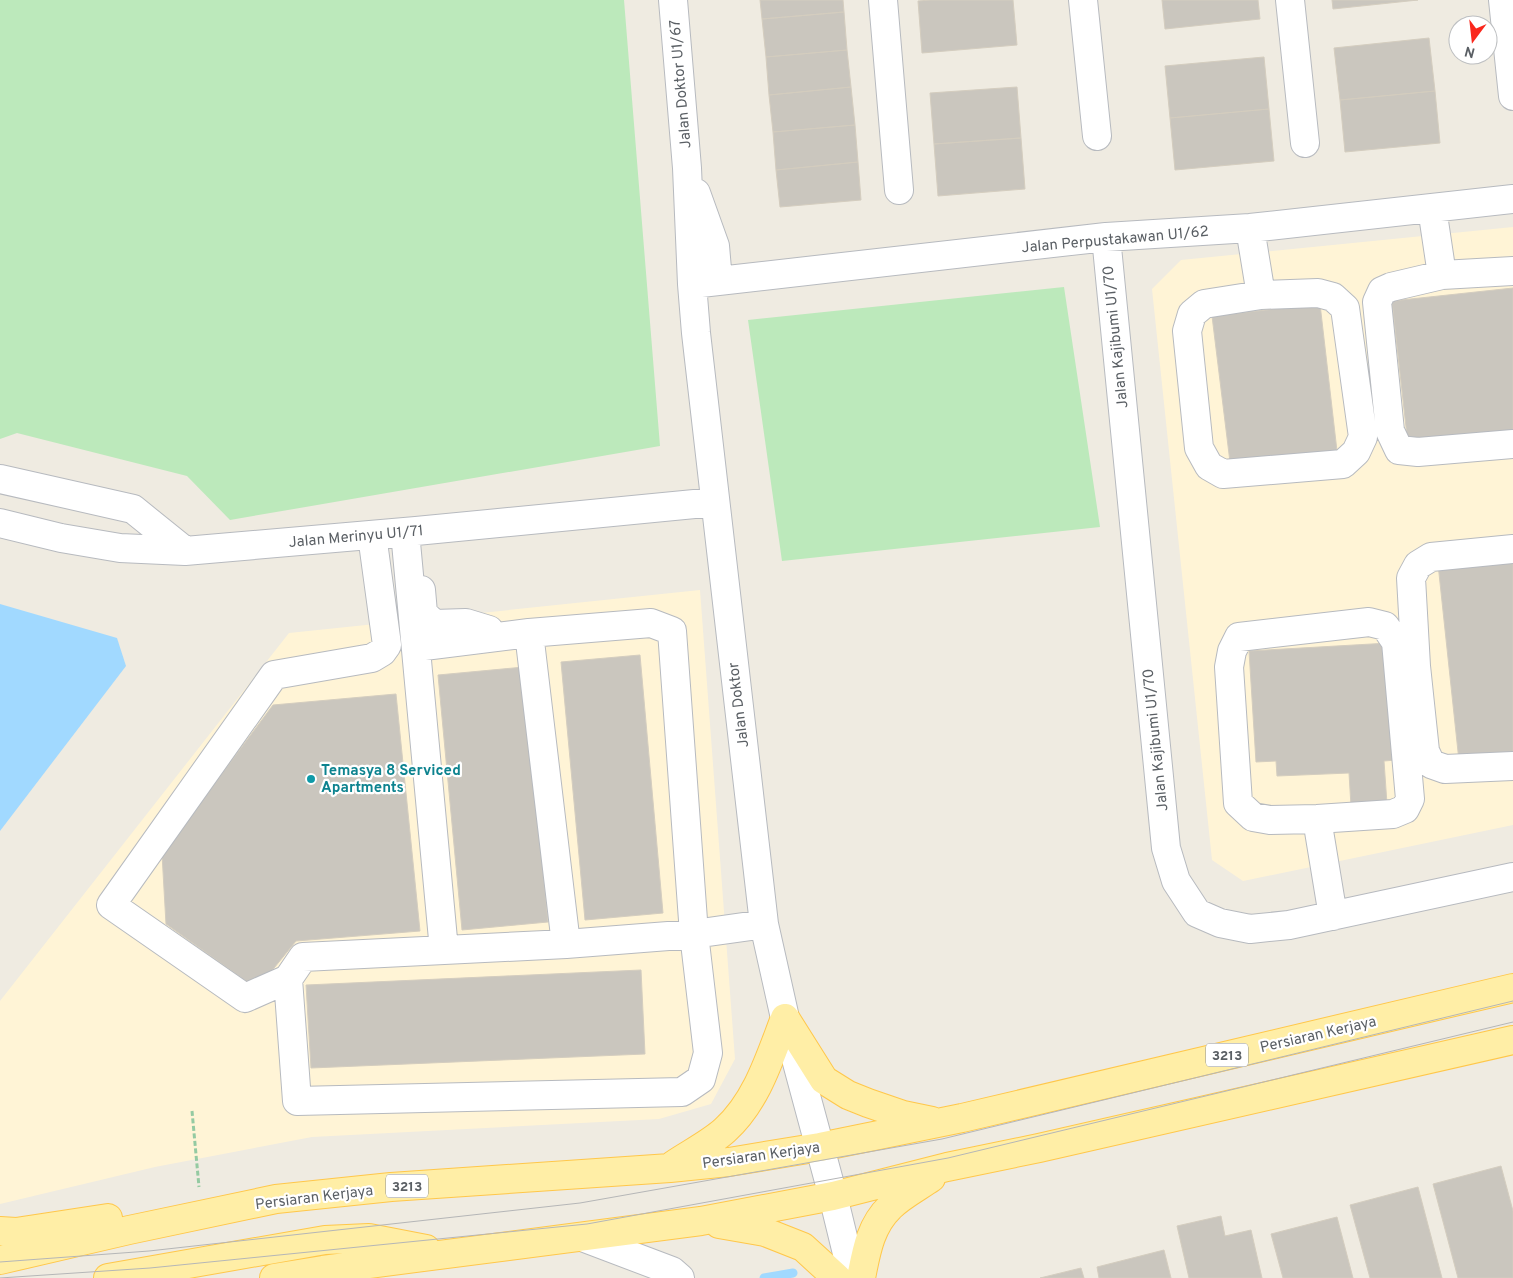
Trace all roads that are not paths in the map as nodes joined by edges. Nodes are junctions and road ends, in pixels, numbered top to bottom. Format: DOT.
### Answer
graph roads {
  1 [pos="673,0"];
  2 [pos="883,0"];
  3 [pos="1083,0"];
  4 [pos="1290,0"];
  5 [pos="1503,0"];
  6 [pos="1513,96"];
  7 [pos="1097,136"];
  8 [pos="1305,143"];
  9 [pos="899,190"];
  10 [pos="1513,199"];
  11 [pos="1432,208"];
  12 [pos="1250,228"];
  13 [pos="1106,237"];
  14 [pos="1513,270"];
  15 [pos="1442,276"];
  16 [pos="705,282"];
  17 [pos="1261,295"];
  18 [pos="1513,444"];
  19 [pos="0,480"];
  20 [pos="715,502"];
  21 [pos="0,522"];
  22 [pos="411,532"];
  23 [pos="372,535"];
  24 [pos="1513,549"];
  25 [pos="185,551"];
  26 [pos="518,634"];
  27 [pos="416,647"];
  28 [pos="1513,766"];
  29 [pos="1318,819"];
  30 [pos="1513,877"];
  31 [pos="1333,916"];
  32 [pos="765,931"];
  33 [pos="694,934"];
  34 [pos="566,944"];
  35 [pos="444,950"];
  36 [pos="288,979"];
  37 [pos="1513,988"];
  38 [pos="700,990"];
  39 [pos="785,1018"];
  40 [pos="1513,1040"];
  41 [pos="940,1123"];
  42 [pos="820,1147"];
  43 [pos="947,1167"];
  44 [pos="670,1168"];
  45 [pos="834,1196"];
  46 [pos="276,1199"];
  47 [pos="701,1221"];
  48 [pos="0,1231"];
  49 [pos="582,1237"];
  50 [pos="450,1254"];
  51 [pos="0,1260"];
  52 [pos="108,1278"];
  53 [pos="274,1278"];
  54 [pos="680,1278"];
  55 [pos="837,1278"];
  56 [pos="853,1278"];
  57 [pos="861,1278"];
  1 -- 16 [label="street, Jalan Doktor U1/67"];
  2 -- 9 [label="street"];
  3 -- 7 [label="street"];
  4 -- 8 [label="street"];
  5 -- 6 [label="street"];
  10 -- 11 [label="street, Jalan Perpustakawan U1/62"];
  11 -- 12 [label="street, Jalan Perpustakawan U1/62"];
  11 -- 15 [label="street"];
  12 -- 13 [label="street, Jalan Perpustakawan U1/62"];
  12 -- 17 [label="street"];
  13 -- 16 [label="street, Jalan Perpustakawan U1/62"];
  13 -- 31 [label="street, Jalan Kajibumi U1/70"];
  14 -- 15 [label="street"];
  15 -- 18 [label="street"];
  16 -- 20 [label="street, Jalan Doktor"];
  17 -- 17 [label="street"];
  19 -- 25 [label="street"];
  20 -- 22 [label="street, Jalan Merinyu U1/71"];
  20 -- 32 [label="street, Jalan Doktor"];
  21 -- 25 [label="street, Jalan Merinyu U1/71"];
  22 -- 23 [label="street, Jalan Merinyu U1/71"];
  22 -- 26 [label="street"];
  22 -- 27 [label="street"];
  23 -- 25 [label="street, Jalan Merinyu U1/71"];
  23 -- 36 [label="street"];
  24 -- 28 [label="street"];
  26 -- 27 [label="street"];
  26 -- 33 [label="street"];
  26 -- 34 [label="street"];
  27 -- 35 [label="street"];
  29 -- 29 [label="street"];
  29 -- 31 [label="street"];
  30 -- 31 [label="street, Jalan Kajibumi U1/70"];
  32 -- 33 [label="street"];
  32 -- 38 [label="street"];
  32 -- 39 [label="street, Jalan Doktor"];
  33 -- 34 [label="street"];
  33 -- 38 [label="street"];
  34 -- 35 [label="street"];
  35 -- 36 [label="street"];
  36 -- 38 [label="street"];
  37 -- 41 [label="main road, Persiaran Kerjaya / 3213"];
  39 -- 41 [label="main road"];
  39 -- 42 [label="street, Jalan Doktor"];
  39 -- 44 [label="main road"];
  40 -- 43 [label="main road"];
  41 -- 42 [label="main road, Persiaran Kerjaya / 3213"];
  42 -- 44 [label="main road, Persiaran Kerjaya / 3213"];
  42 -- 45 [label="street, Jalan Doktor"];
  43 -- 45 [label="main road"];
  43 -- 57 [label="main road"];
  44 -- 46 [label="main road, Persiaran Kerjaya / 3213"];
  45 -- 47 [label="main road"];
  45 -- 56 [label="street, Jalan Doktor"];
  46 -- 48 [label="main road"];
  46 -- 51 [label="main road, Persiaran Kerjaya / 3213"];
  47 -- 49 [label="main road"];
  47 -- 55 [label="main road"];
  49 -- 50 [label="main road"];
  49 -- 54 [label="street"];
  50 -- 52 [label="main road"];
  50 -- 53 [label="main road"];
}
